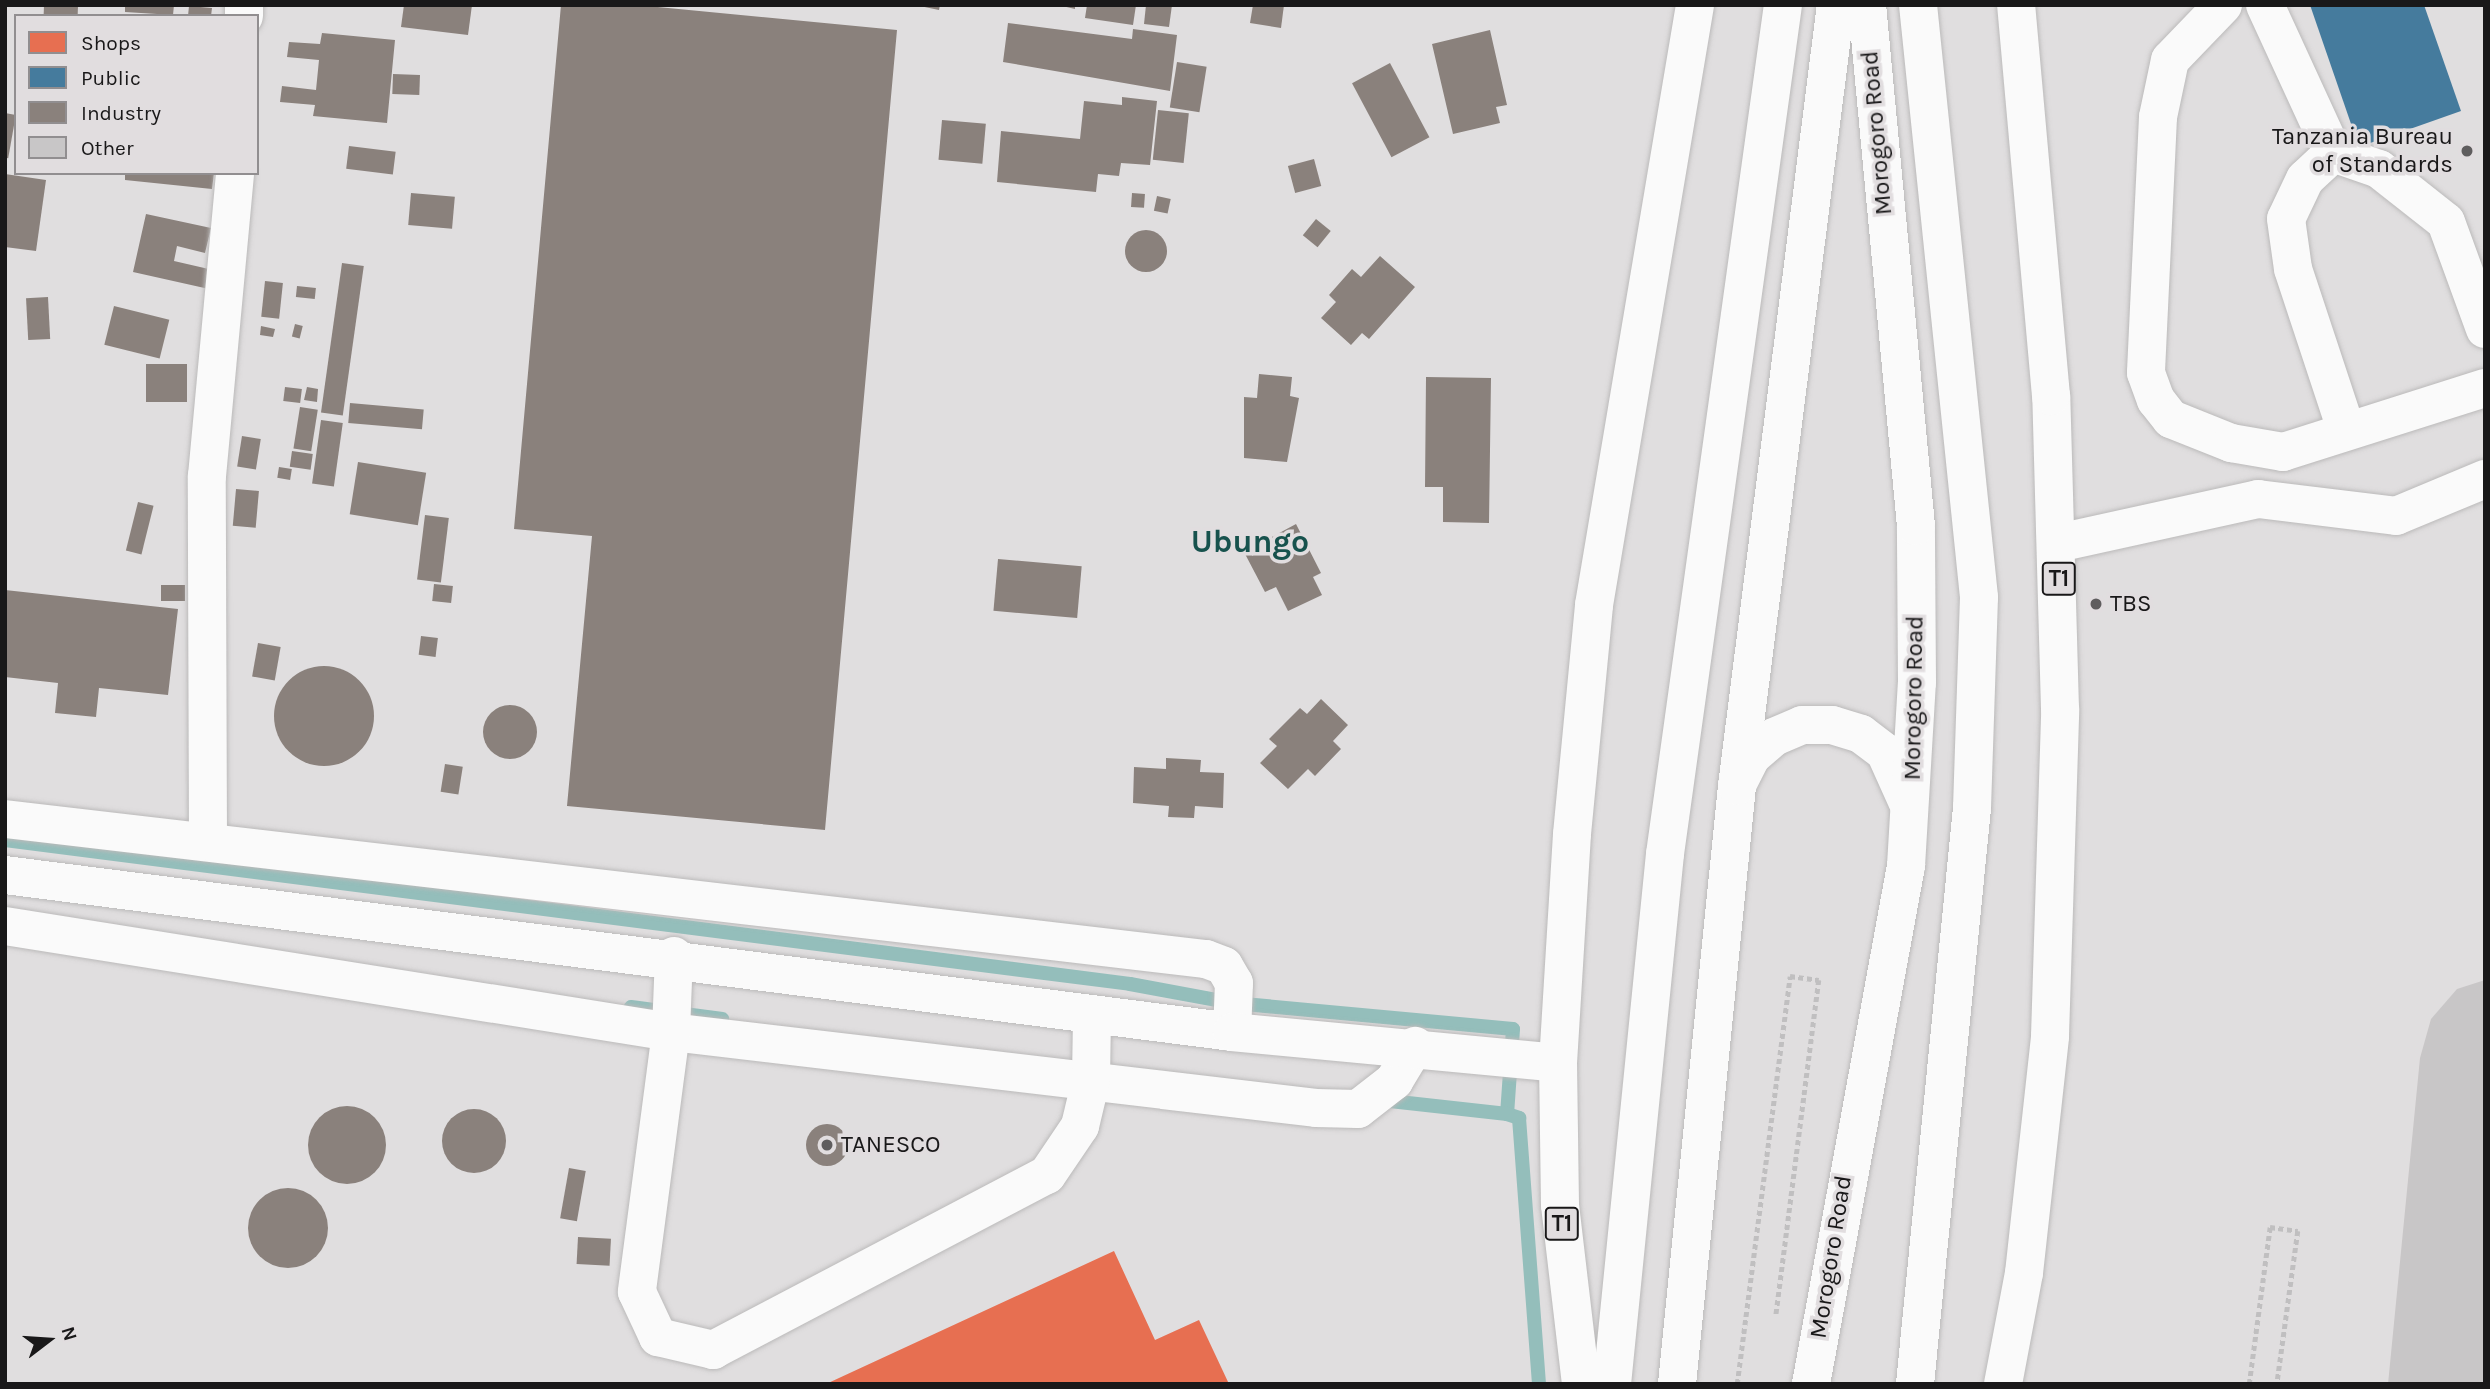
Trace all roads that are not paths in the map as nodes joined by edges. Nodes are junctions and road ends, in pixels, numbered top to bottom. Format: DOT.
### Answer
graph roads {
  1 [pos="1695,5"];
  2 [pos="1783,5"];
  3 [pos="1836,5"];
  4 [pos="1867,5"];
  5 [pos="1918,5"];
  6 [pos="2016,5"];
  7 [pos="2222,5"];
  8 [pos="2265,5"];
  9 [pos="2333,153"];
  10 [pos="235,175"];
  11 [pos="2485,329"];
  12 [pos="2485,388"];
  13 [pos="2346,429"];
  14 [pos="2485,479"];
  15 [pos="2058,542"];
  16 [pos="1737,786"];
  17 [pos="5,819"];
  18 [pos="1909,838"];
  19 [pos="208,841"];
  20 [pos="5,875"];
  21 [pos="5,926"];
  22 [pos="674,956"];
  23 [pos="1092,1014"];
  24 [pos="671,1032"];
  25 [pos="1232,1032"];
  26 [pos="1415,1046"];
  27 [pos="1559,1063"];
  28 [pos="1091,1080"];
  29 [pos="1581,1384"];
  30 [pos="1612,1384"];
  31 [pos="1677,1384"];
  32 [pos="1811,1384"];
  33 [pos="1916,1384"];
  34 [pos="2003,1384"];
  1 -- 27 [label="main road, T1"];
  2 -- 30 [label="main road"];
  3 -- 16 [label="main road, Morogoro Road"];
  4 -- 18 [label="main road, Morogoro Road"];
  5 -- 33 [label="main road"];
  6 -- 15 [label="main road, T1"];
  7 -- 13 [label="main road"];
  8 -- 9 [label="main road"];
  9 -- 11 [label="main road"];
  9 -- 13 [label="main road"];
  10 -- 19 [label="main road"];
  12 -- 13 [label="main road"];
  14 -- 15 [label="main road"];
  15 -- 34 [label="main road, T1"];
  16 -- 18 [label="main road"];
  16 -- 31 [label="main road, Morogoro Road"];
  17 -- 19 [label="main road"];
  18 -- 32 [label="main road, Morogoro Road"];
  19 -- 25 [label="main road"];
  20 -- 22 [label="main road"];
  21 -- 24 [label="main road"];
  22 -- 23 [label="main road"];
  22 -- 24 [label="main road"];
  23 -- 25 [label="main road"];
  23 -- 28 [label="main road"];
  24 -- 28 [label="main road"];
  24 -- 28 [label="main road"];
  25 -- 26 [label="main road"];
  26 -- 27 [label="main road"];
  26 -- 28 [label="main road"];
  27 -- 29 [label="main road, T1"];
}
